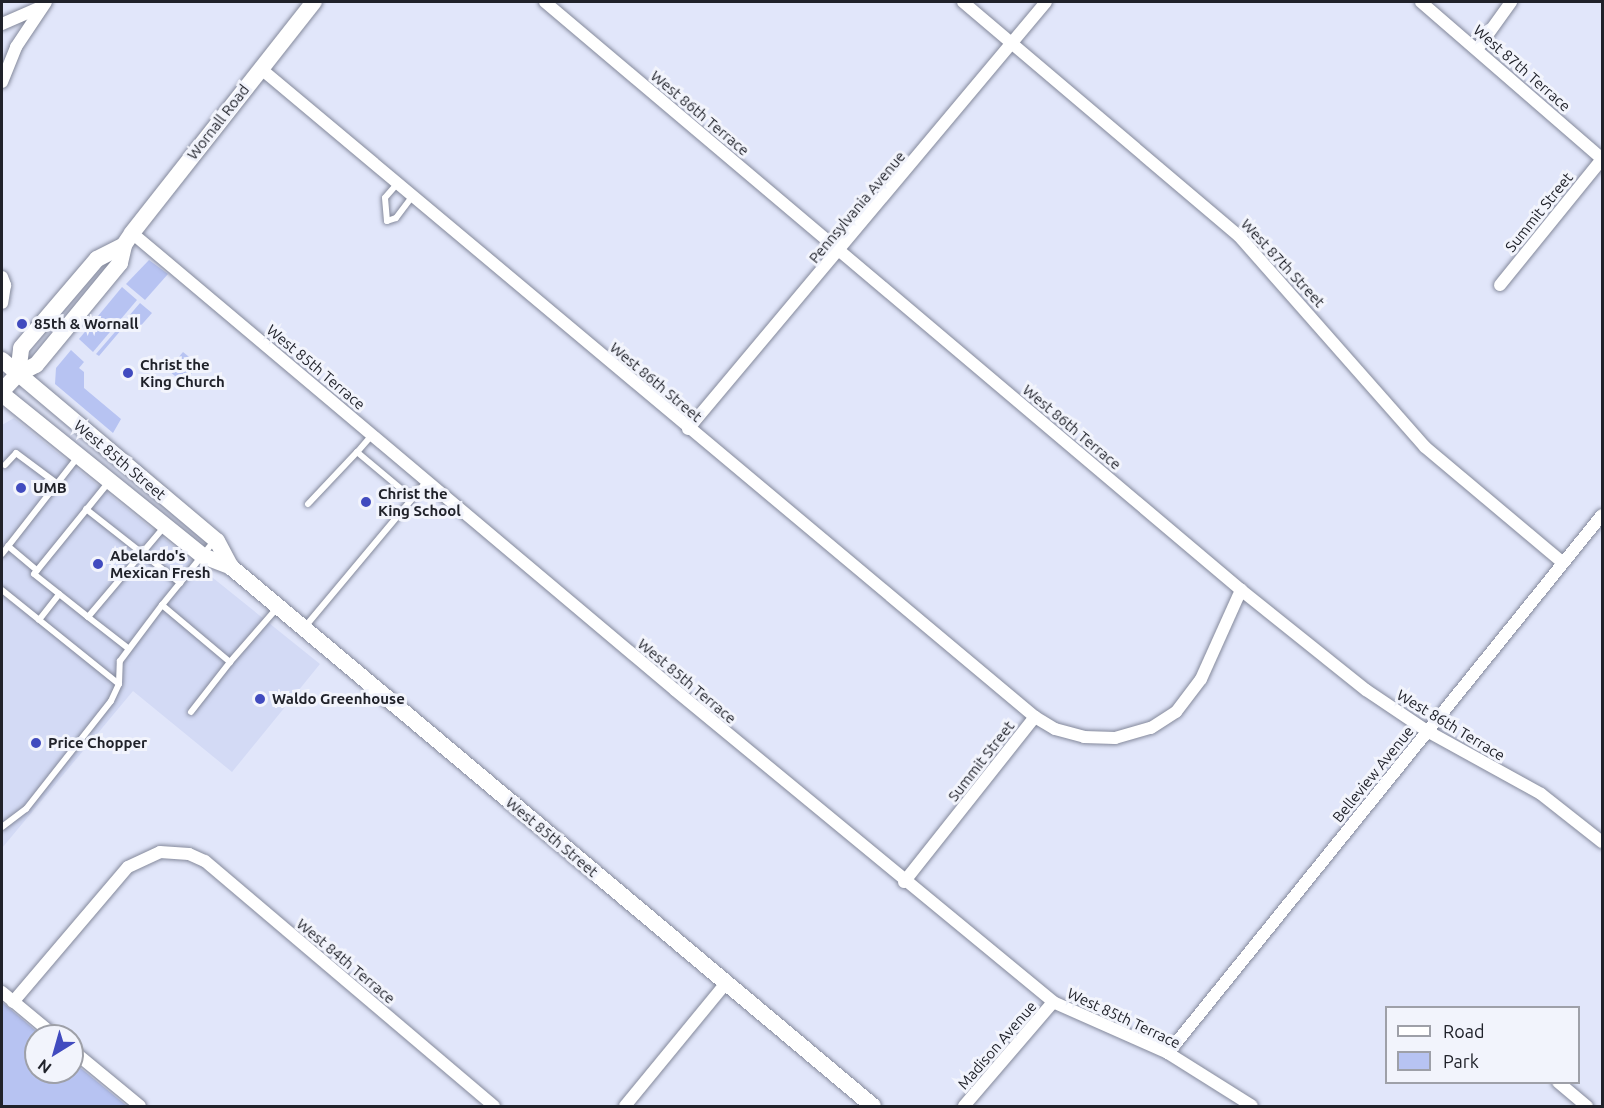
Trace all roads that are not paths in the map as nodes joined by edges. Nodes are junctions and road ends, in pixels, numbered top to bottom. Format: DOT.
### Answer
graph roads {
  1 [pos="314,2"];
  2 [pos="545,2"];
  3 [pos="963,2"];
  4 [pos="1046,2"];
  5 [pos="1421,2"];
  6 [pos="1511,2"];
  7 [pos="43,5"];
  8 [pos="2,24"];
  9 [pos="1014,43"];
  10 [pos="1478,48"];
  11 [pos="260,69"];
  12 [pos="2,82"];
  13 [pos="1602,159"];
  14 [pos="397,184"];
  15 [pos="412,197"];
  16 [pos="128,239"];
  17 [pos="840,250"];
  18 [pos="2,277"];
  19 [pos="1500,285"];
  20 [pos="2,303"];
  21 [pos="2,360"];
  22 [pos="18,374"];
  23 [pos="2,392"];
  24 [pos="688,429"];
  25 [pos="372,435"];
  26 [pos="357,452"];
  27 [pos="77,458"];
  28 [pos="5,465"];
  29 [pos="427,481"];
  30 [pos="109,483"];
  31 [pos="59,485"];
  32 [pos="412,498"];
  33 [pos="308,504"];
  34 [pos="86,508"];
  35 [pos="1602,515"];
  36 [pos="165,526"];
  37 [pos="216,540"];
  38 [pos="8,546"];
  39 [pos="142,552"];
  40 [pos="2,554"];
  41 [pos="203,556"];
  42 [pos="1563,563"];
  43 [pos="231,567"];
  44 [pos="37,570"];
  45 [pos="180,583"];
  46 [pos="2,590"];
  47 [pos="1241,590"];
  48 [pos="59,594"];
  49 [pos="162,605"];
  50 [pos="279,607"];
  51 [pos="88,617"];
  52 [pos="39,620"];
  53 [pos="304,628"];
  54 [pos="128,648"];
  55 [pos="230,662"];
  56 [pos="119,684"];
  57 [pos="191,712"];
  58 [pos="1035,717"];
  59 [pos="1427,731"];
  60 [pos="2,827"];
  61 [pos="1602,842"];
  62 [pos="904,882"];
  63 [pos="726,983"];
  64 [pos="2,992"];
  65 [pos="13,1002"];
  66 [pos="1053,1002"];
  67 [pos="40,1024"];
  68 [pos="1168,1053"];
  69 [pos="84,1060"];
  70 [pos="1559,1084"];
  71 [pos="140,1107"];
  72 [pos="494,1107"];
  73 [pos="625,1107"];
  74 [pos="873,1107"];
  75 [pos="964,1107"];
  76 [pos="1252,1107"];
  77 [pos="1587,1107"];
  1 -- 11 [label="main road, Wornall Road"];
  2 -- 17 [label="street, West 86th Terrace"];
  3 -- 9 [label="street, West 87th Street"];
  4 -- 9 [label="street, Pennsylvania Avenue"];
  5 -- 10 [label="street, West 87th Terrace"];
  6 -- 10 [label="street"];
  7 -- 8 [label="street"];
  7 -- 12 [label="street"];
  9 -- 17 [label="street, Pennsylvania Avenue"];
  9 -- 42 [label="street, West 87th Street"];
  10 -- 13 [label="street, West 87th Terrace"];
  11 -- 14 [label="street, West 86th Street"];
  11 -- 16 [label="main road, Wornall Road"];
  13 -- 19 [label="street, Summit Street"];
  14 -- 15 [label="street, West 86th Street"];
  14 -- 15 [label="lane"];
  15 -- 24 [label="street, West 86th Street"];
  16 -- 22 [label="main road, Wornall Road"];
  16 -- 25 [label="street, West 85th Terrace"];
  17 -- 24 [label="street, Pennsylvania Avenue"];
  17 -- 47 [label="street, West 86th Terrace"];
  18 -- 20 [label="street"];
  21 -- 22 [label="main road, West 85th Street"];
  22 -- 23 [label="main road"];
  22 -- 37 [label="main road, West 85th Street"];
  23 -- 27 [label="main road, West 85th Street"];
  24 -- 58 [label="street, West 86th Street"];
  25 -- 26 [label="lane"];
  25 -- 29 [label="street, West 85th Terrace"];
  26 -- 32 [label="lane"];
  26 -- 33 [label="lane"];
  27 -- 30 [label="main road, West 85th Street"];
  27 -- 31 [label="lane"];
  28 -- 31 [label="lane"];
  29 -- 32 [label="lane"];
  29 -- 62 [label="street, West 85th Terrace"];
  30 -- 34 [label="lane"];
  30 -- 36 [label="main road, West 85th Street"];
  31 -- 38 [label="lane"];
  32 -- 53 [label="lane"];
  34 -- 39 [label="lane"];
  34 -- 44 [label="lane"];
  35 -- 42 [label="street, Belleview Avenue"];
  36 -- 39 [label="lane"];
  36 -- 41 [label="main road, West 85th Street"];
  37 -- 41 [label="lane"];
  37 -- 43 [label="main road, West 85th Street"];
  38 -- 40 [label="lane"];
  38 -- 44 [label="lane"];
  39 -- 45 [label="lane"];
  39 -- 51 [label="lane"];
  41 -- 43 [label="main road, West 85th Street"];
  41 -- 45 [label="lane"];
  42 -- 59 [label="street, Belleview Avenue"];
  43 -- 50 [label="main road, West 85th Street"];
  44 -- 48 [label="lane"];
  45 -- 49 [label="lane"];
  46 -- 52 [label="lane"];
  47 -- 58 [label="street, Summit Street"];
  47 -- 59 [label="street, West 86th Terrace"];
  48 -- 51 [label="lane"];
  48 -- 52 [label="lane"];
  49 -- 54 [label="lane"];
  49 -- 55 [label="lane"];
  50 -- 53 [label="main road, West 85th Street"];
  50 -- 55 [label="lane"];
  51 -- 54 [label="lane"];
  52 -- 56 [label="lane"];
  53 -- 63 [label="main road, West 85th Street"];
  54 -- 56 [label="lane"];
  55 -- 57 [label="lane"];
  56 -- 60 [label="lane"];
  58 -- 62 [label="street, Summit Street"];
  59 -- 61 [label="street, West 86th Terrace"];
  59 -- 68 [label="street, Belleview Avenue"];
  62 -- 66 [label="street, West 85th Terrace"];
  63 -- 73 [label="street"];
  63 -- 74 [label="main road, West 85th Street"];
  64 -- 65 [label="street"];
  65 -- 67 [label="street"];
  65 -- 72 [label="street, West 84th Terrace"];
  66 -- 68 [label="street, West 85th Terrace"];
  66 -- 75 [label="street, Madison Avenue"];
  68 -- 76 [label="street, West 85th Terrace"];
  69 -- 71 [label="street"];
  70 -- 77 [label="street"];
}
